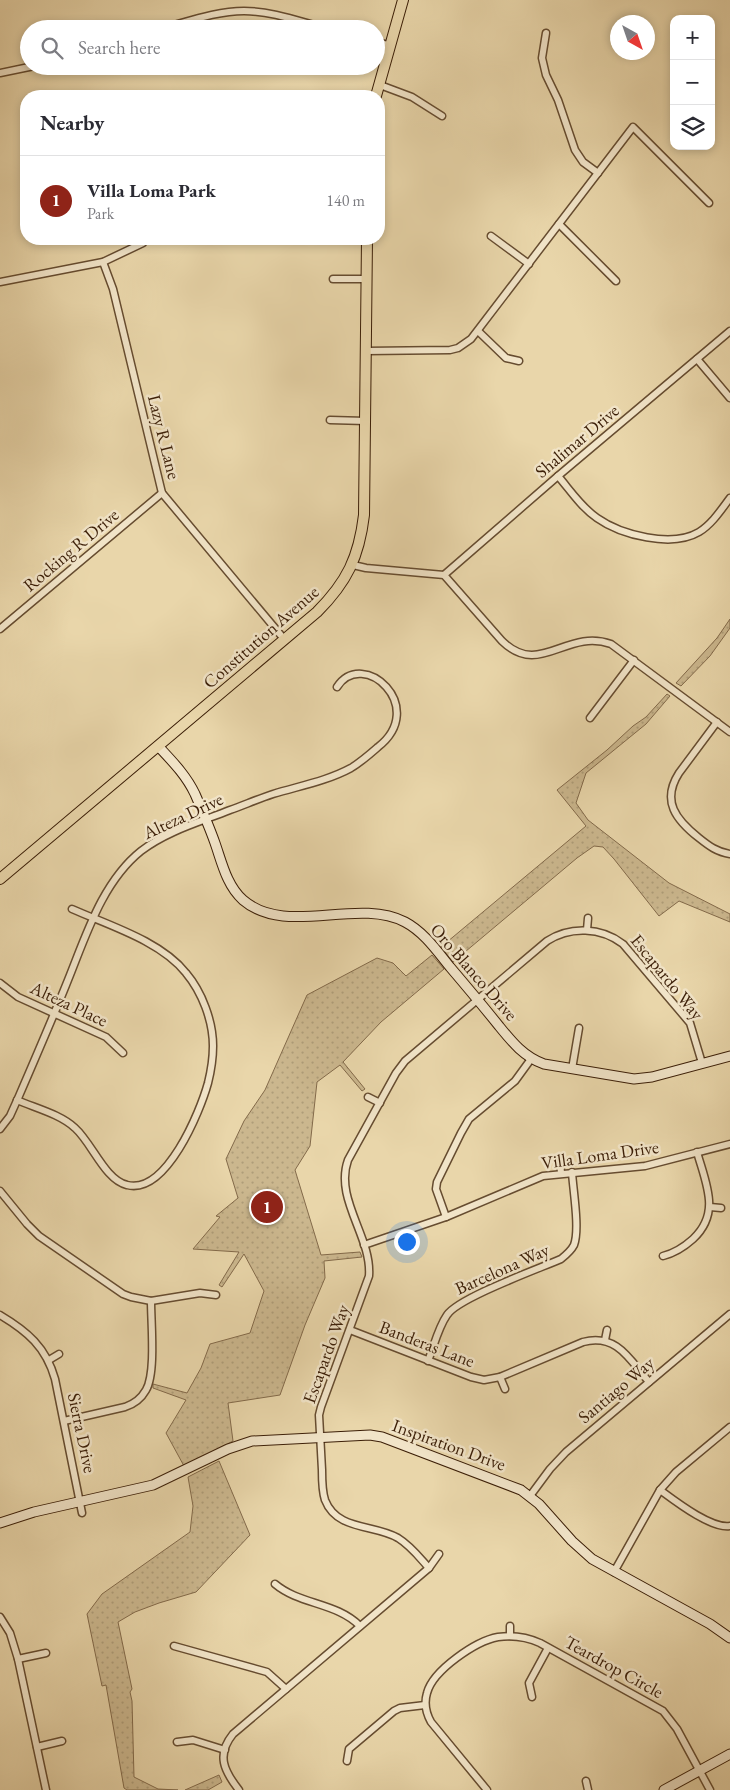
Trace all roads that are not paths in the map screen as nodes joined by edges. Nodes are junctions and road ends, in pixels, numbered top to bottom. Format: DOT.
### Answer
graph roads {
  1 [pos="403,0"];
  2 [pos="195,20"];
  3 [pos="293,20"];
  4 [pos="546,33"];
  5 [pos="385,45"];
  6 [pos="390,46"];
  7 [pos="385,66"];
  8 [pos="20,69"];
  9 [pos="0,73"];
  10 [pos="383,75"];
  11 [pos="380,85"];
  12 [pos="378,90"];
  13 [pos="442,116"];
  14 [pos="598,173"];
  15 [pos="709,203"];
  16 [pos="559,224"];
  17 [pos="491,236"];
  18 [pos="139,245"];
  19 [pos="368,245"];
  20 [pos="103,262"];
  21 [pos="529,264"];
  22 [pos="333,279"];
  23 [pos="367,279"];
  24 [pos="616,281"];
  25 [pos="0,282"];
  26 [pos="478,331"];
  27 [pos="730,331"];
  28 [pos="366,351"];
  29 [pos="697,359"];
  30 [pos="519,361"];
  31 [pos="730,398"];
  32 [pos="330,420"];
  33 [pos="366,421"];
  34 [pos="558,476"];
  35 [pos="162,493"];
  36 [pos="730,498"];
  37 [pos="353,565"];
  38 [pos="444,575"];
  39 [pos="0,630"];
  40 [pos="284,639"];
  41 [pos="634,660"];
  42 [pos="337,687"];
  43 [pos="590,718"];
  44 [pos="717,722"];
  45 [pos="730,732"];
  46 [pos="158,746"];
  47 [pos="206,819"];
  48 [pos="730,854"];
  49 [pos="0,879"];
  50 [pos="72,909"];
  51 [pos="94,918"];
  52 [pos="588,918"];
  53 [pos="587,930"];
  54 [pos="0,983"];
  55 [pos="477,999"];
  56 [pos="54,1013"];
  57 [pos="579,1028"];
  58 [pos="123,1053"];
  59 [pos="730,1056"];
  60 [pos="531,1059"];
  61 [pos="702,1063"];
  62 [pos="572,1069"];
  63 [pos="368,1097"];
  64 [pos="17,1100"];
  65 [pos="380,1103"];
  66 [pos="0,1129"];
  67 [pos="730,1144"];
  68 [pos="697,1152"];
  69 [pos="560,1160"];
  70 [pos="572,1172"];
  71 [pos="560,1173"];
  72 [pos="0,1191"];
  73 [pos="710,1207"];
  74 [pos="722,1208"];
  75 [pos="446,1216"];
  76 [pos="364,1245"];
  77 [pos="663,1256"];
  78 [pos="216,1295"];
  79 [pos="152,1301"];
  80 [pos="445,1304"];
  81 [pos="452,1309"];
  82 [pos="0,1314"];
  83 [pos="730,1314"];
  84 [pos="350,1330"];
  85 [pos="607,1330"];
  86 [pos="605,1340"];
  87 [pos="59,1354"];
  88 [pos="49,1360"];
  89 [pos="428,1361"];
  90 [pos="500,1377"];
  91 [pos="649,1382"];
  92 [pos="505,1389"];
  93 [pos="64,1421"];
  94 [pos="730,1427"];
  95 [pos="320,1437"];
  96 [pos="660,1490"];
  97 [pos="530,1496"];
  98 [pos="80,1502"];
  99 [pos="82,1513"];
  100 [pos="0,1523"];
  101 [pos="730,1526"];
  102 [pos="439,1554"];
  103 [pos="428,1568"];
  104 [pos="614,1572"];
  105 [pos="276,1584"];
  106 [pos="0,1617"];
  107 [pos="360,1626"];
  108 [pos="510,1626"];
  109 [pos="510,1636"];
  110 [pos="730,1638"];
  111 [pos="174,1646"];
  112 [pos="548,1648"];
  113 [pos="46,1653"];
  114 [pos="18,1659"];
  115 [pos="286,1689"];
  116 [pos="532,1697"];
  117 [pos="425,1705"];
  118 [pos="62,1741"];
  119 [pos="177,1742"];
  120 [pos="37,1748"];
  121 [pos="225,1750"];
  122 [pos="730,1754"];
  123 [pos="347,1761"];
  124 [pos="700,1770"];
  125 [pos="586,1781"];
  126 [pos="46,1790"];
  127 [pos="239,1790"];
  128 [pos="487,1790"];
  129 [pos="588,1790"];
  130 [pos="664,1790"];
  131 [pos="710,1790"];
  1 -- 6 [label="main road"];
  2 -- 3 [label="street"];
  4 -- 14 [label="street"];
  5 -- 6 [label="street"];
  6 -- 7 [label="main road"];
  8 -- 9 [label="street"];
  10 -- 11 [label="main road"];
  11 -- 12 [label="main road"];
  11 -- 13 [label="street"];
  14 -- 15 [label="street"];
  14 -- 16 [label="street"];
  16 -- 21 [label="street"];
  16 -- 24 [label="street"];
  17 -- 21 [label="street"];
  18 -- 20 [label="street"];
  19 -- 23 [label="main road, Constitution Avenue"];
  20 -- 25 [label="street"];
  20 -- 35 [label="street, Lazy R Lane"];
  21 -- 26 [label="street"];
  22 -- 23 [label="street"];
  23 -- 28 [label="main road, Constitution Avenue"];
  26 -- 28 [label="street"];
  26 -- 30 [label="street"];
  27 -- 29 [label="street, Shalimar Drive"];
  28 -- 33 [label="main road, Constitution Avenue"];
  29 -- 31 [label="street"];
  29 -- 34 [label="street, Shalimar Drive"];
  32 -- 33 [label="street"];
  33 -- 37 [label="main road, Constitution Avenue"];
  34 -- 36 [label="street"];
  34 -- 38 [label="street, Shalimar Drive"];
  35 -- 39 [label="street, Rocking R Drive"];
  35 -- 40 [label="street, Lazy R Lane"];
  37 -- 38 [label="street"];
  37 -- 40 [label="main road, Constitution Avenue"];
  38 -- 41 [label="street"];
  40 -- 46 [label="main road, Constitution Avenue"];
  41 -- 43 [label="street"];
  41 -- 44 [label="street"];
  42 -- 47 [label="street, Alteza Drive"];
  44 -- 45 [label="street"];
  44 -- 48 [label="street"];
  46 -- 47 [label="street, Oro Blanco Drive"];
  46 -- 49 [label="main road, Constitution Avenue"];
  47 -- 51 [label="street, Alteza Drive"];
  47 -- 55 [label="street, Oro Blanco Drive"];
  50 -- 51 [label="street"];
  51 -- 56 [label="street, Alteza Drive"];
  51 -- 64 [label="street"];
  52 -- 53 [label="street"];
  53 -- 55 [label="street, Escapardo Way"];
  53 -- 61 [label="street, Escapardo Way"];
  54 -- 56 [label="street, Alteza Place"];
  55 -- 60 [label="street, Oro Blanco Drive"];
  55 -- 65 [label="street, Escapardo Way"];
  56 -- 58 [label="street, Alteza Place"];
  56 -- 64 [label="street, Alteza Drive"];
  57 -- 62 [label="street"];
  59 -- 61 [label="street, Oro Blanco Drive"];
  60 -- 62 [label="street, Oro Blanco Drive"];
  60 -- 75 [label="street"];
  61 -- 62 [label="street, Oro Blanco Drive"];
  63 -- 65 [label="street"];
  64 -- 66 [label="street, Alteza Drive"];
  65 -- 76 [label="street, Escapardo Way"];
  67 -- 68 [label="street, Villa Loma Drive"];
  68 -- 70 [label="street, Villa Loma Drive"];
  68 -- 73 [label="street"];
  69 -- 71 [label="street"];
  70 -- 71 [label="street, Villa Loma Drive"];
  70 -- 81 [label="street, Barcelona Way"];
  71 -- 75 [label="street, Villa Loma Drive"];
  72 -- 79 [label="street"];
  73 -- 74 [label="street"];
  73 -- 77 [label="street"];
  75 -- 76 [label="street, Villa Loma Drive"];
  76 -- 84 [label="street, Escapardo Way"];
  78 -- 79 [label="street"];
  79 -- 93 [label="street"];
  80 -- 81 [label="street"];
  81 -- 89 [label="street, Barcelona Way"];
  82 -- 88 [label="street, Sierra Drive"];
  83 -- 91 [label="street, Santiago Way"];
  84 -- 89 [label="street, Banderas Lane"];
  84 -- 95 [label="street, Escapardo Way"];
  85 -- 86 [label="street"];
  86 -- 90 [label="street, Banderas Lane"];
  86 -- 91 [label="street"];
  87 -- 88 [label="street"];
  88 -- 93 [label="street, Sierra Drive"];
  89 -- 90 [label="street, Banderas Lane"];
  90 -- 92 [label="street"];
  91 -- 97 [label="street, Santiago Way"];
  93 -- 98 [label="street, Sierra Drive"];
  94 -- 96 [label="street"];
  95 -- 97 [label="street, Inspiration Drive"];
  95 -- 98 [label="street, Inspiration Drive"];
  95 -- 103 [label="street, Escapardo Way"];
  96 -- 101 [label="street"];
  96 -- 104 [label="street"];
  97 -- 104 [label="street, Inspiration Drive"];
  98 -- 99 [label="street, Sierra Drive"];
  98 -- 100 [label="street, Inspiration Drive"];
  102 -- 103 [label="street"];
  103 -- 107 [label="street"];
  104 -- 110 [label="street, Inspiration Drive"];
  105 -- 107 [label="street"];
  106 -- 114 [label="street"];
  107 -- 115 [label="street"];
  108 -- 109 [label="street"];
  109 -- 112 [label="street, Teardrop Circle"];
  109 -- 117 [label="street, Teardrop Circle"];
  111 -- 115 [label="street"];
  112 -- 116 [label="street, Teardrop Circle"];
  112 -- 124 [label="street, Teardrop Circle"];
  113 -- 114 [label="street"];
  114 -- 120 [label="street"];
  115 -- 121 [label="street"];
  117 -- 123 [label="street"];
  117 -- 128 [label="street"];
  118 -- 120 [label="street"];
  119 -- 121 [label="street"];
  120 -- 126 [label="street"];
  121 -- 127 [label="street"];
  122 -- 124 [label="street"];
  124 -- 130 [label="street"];
  124 -- 131 [label="street, Teardrop Circle"];
  125 -- 129 [label="street"];
}
